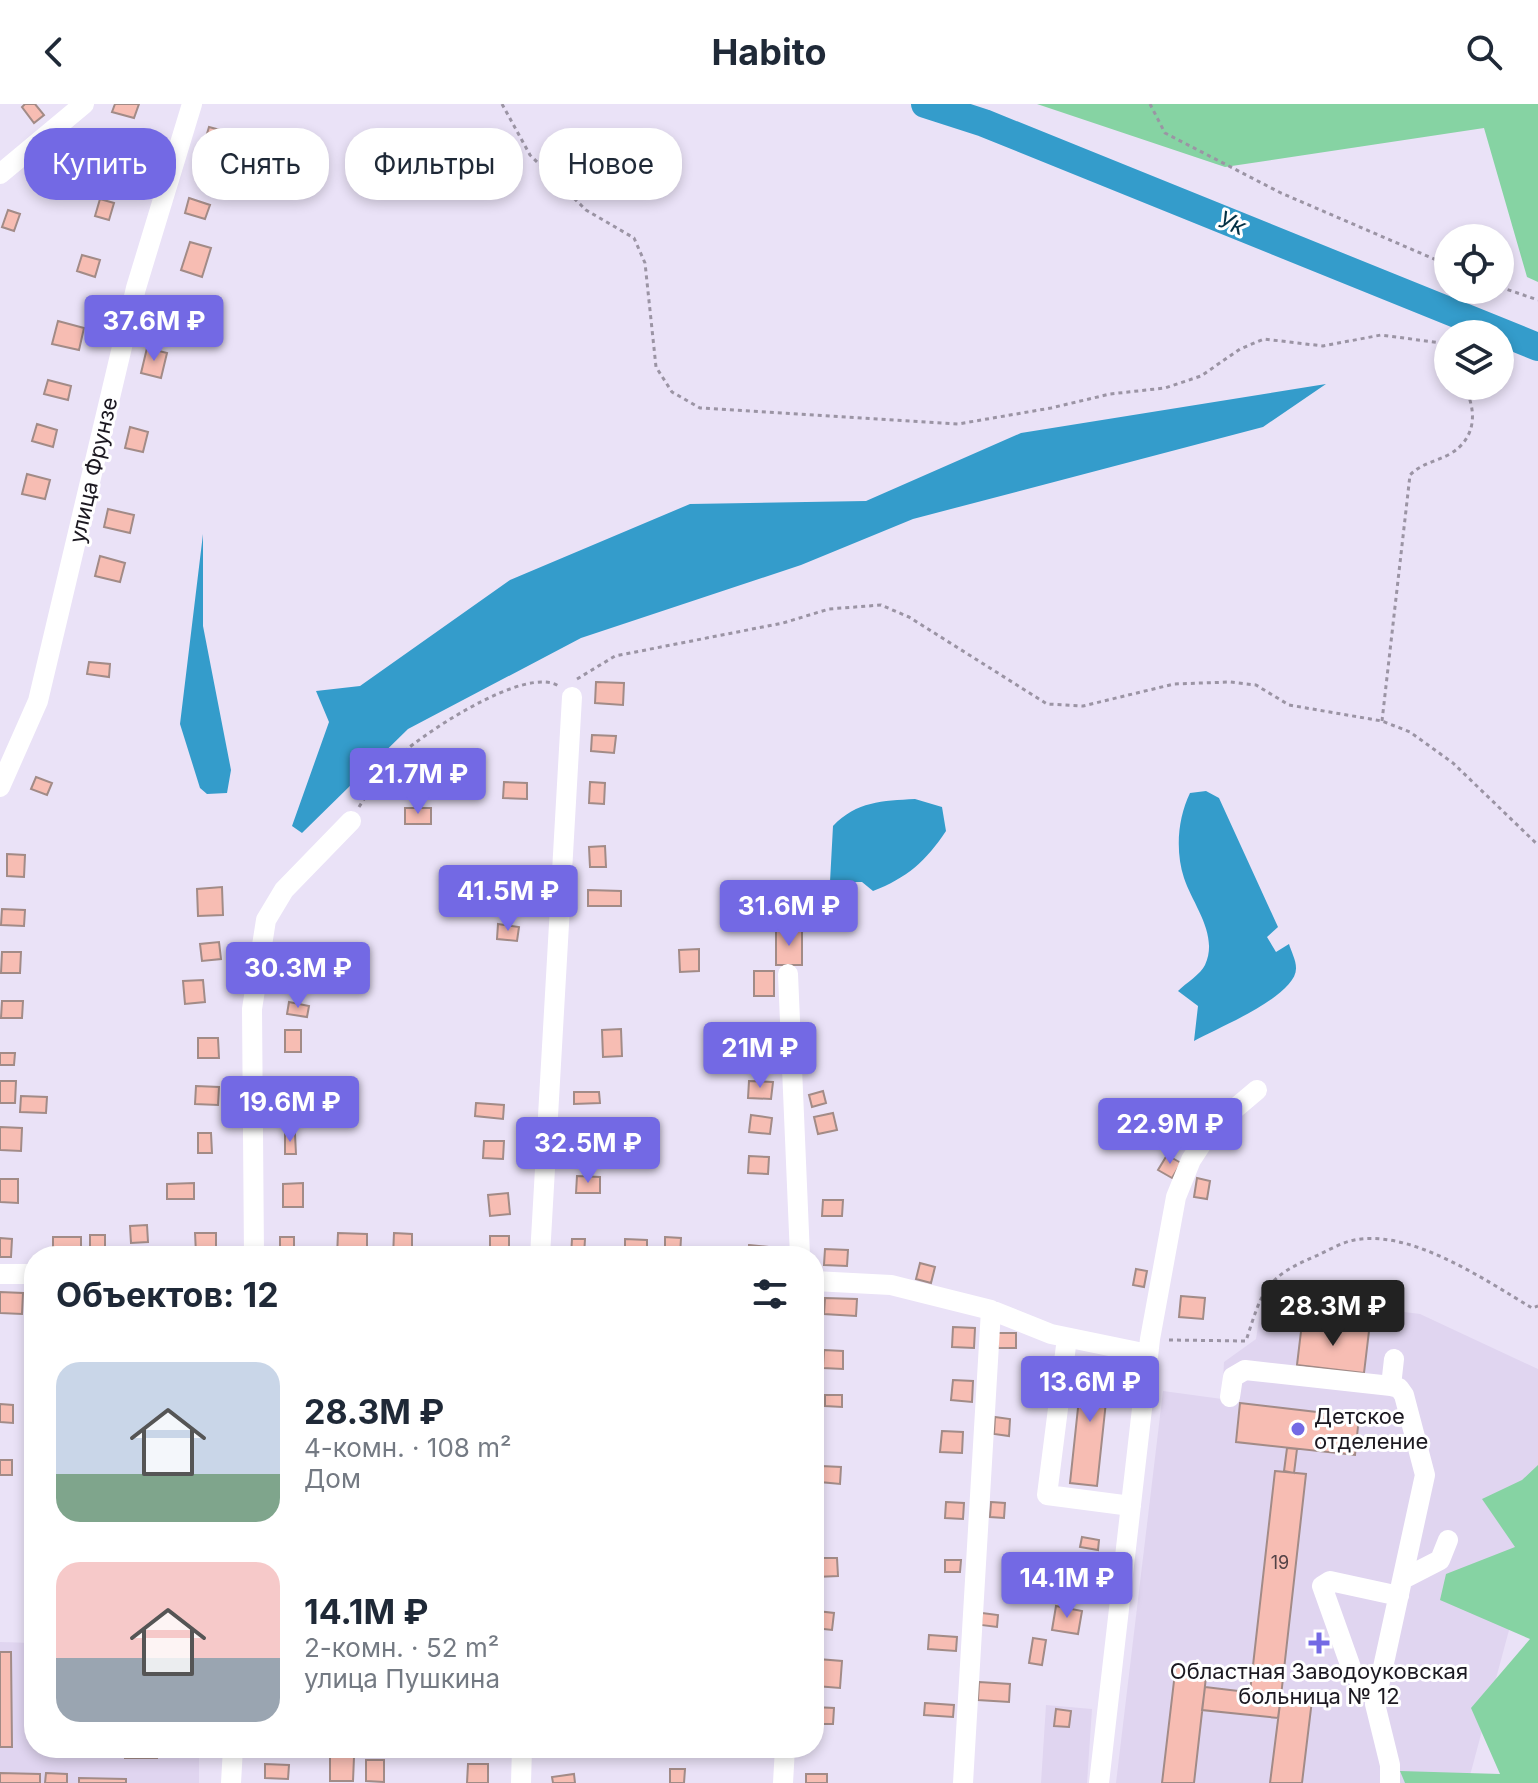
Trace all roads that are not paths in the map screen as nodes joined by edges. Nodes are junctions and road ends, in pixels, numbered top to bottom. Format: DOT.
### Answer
graph roads {
  1 [pos="84,104"];
  2 [pos="192,104"];
  3 [pos="0,174"];
  4 [pos="572,697"];
  5 [pos="0,787"];
  6 [pos="351,821"];
  7 [pos="788,974"];
  8 [pos="1257,1090"];
  9 [pos="254,1246"];
  10 [pos="541,1246"];
  11 [pos="800,1246"];
  12 [pos="0,1274"];
  13 [pos="24,1274"];
  14 [pos="824,1282"];
  15 [pos="991,1310"];
  16 [pos="1067,1338"];
  17 [pos="1149,1346"];
  18 [pos="1394,1359"];
  19 [pos="1391,1386"];
  20 [pos="1230,1397"];
  21 [pos="1131,1506"];
  22 [pos="1448,1540"];
  23 [pos="1401,1587"];
  24 [pos="1379,1687"];
  25 [pos="232,1758"];
  26 [pos="522,1758"];
  27 [pos="784,1758"];
  28 [pos="231,1783"];
  29 [pos="521,1783"];
  30 [pos="783,1783"];
  31 [pos="963,1783"];
  32 [pos="1099,1783"];
  33 [pos="1390,1783"];
  1 -- 3 [label="street"];
  2 -- 5 [label="street, улица Фрунзе"];
  4 -- 10 [label="street"];
  6 -- 9 [label="street"];
  7 -- 11 [label="street"];
  8 -- 17 [label="street"];
  12 -- 13 [label="street"];
  14 -- 15 [label="street"];
  15 -- 16 [label="street"];
  15 -- 31 [label="street"];
  16 -- 17 [label="street"];
  16 -- 21 [label="street"];
  17 -- 21 [label="street"];
  18 -- 19 [label="street"];
  19 -- 20 [label="street"];
  19 -- 23 [label="street"];
  21 -- 32 [label="street"];
  22 -- 23 [label="street"];
  23 -- 24 [label="street"];
  23 -- 24 [label="street"];
  24 -- 33 [label="street"];
  25 -- 28 [label="street"];
  26 -- 29 [label="street"];
  27 -- 30 [label="street"];
}
